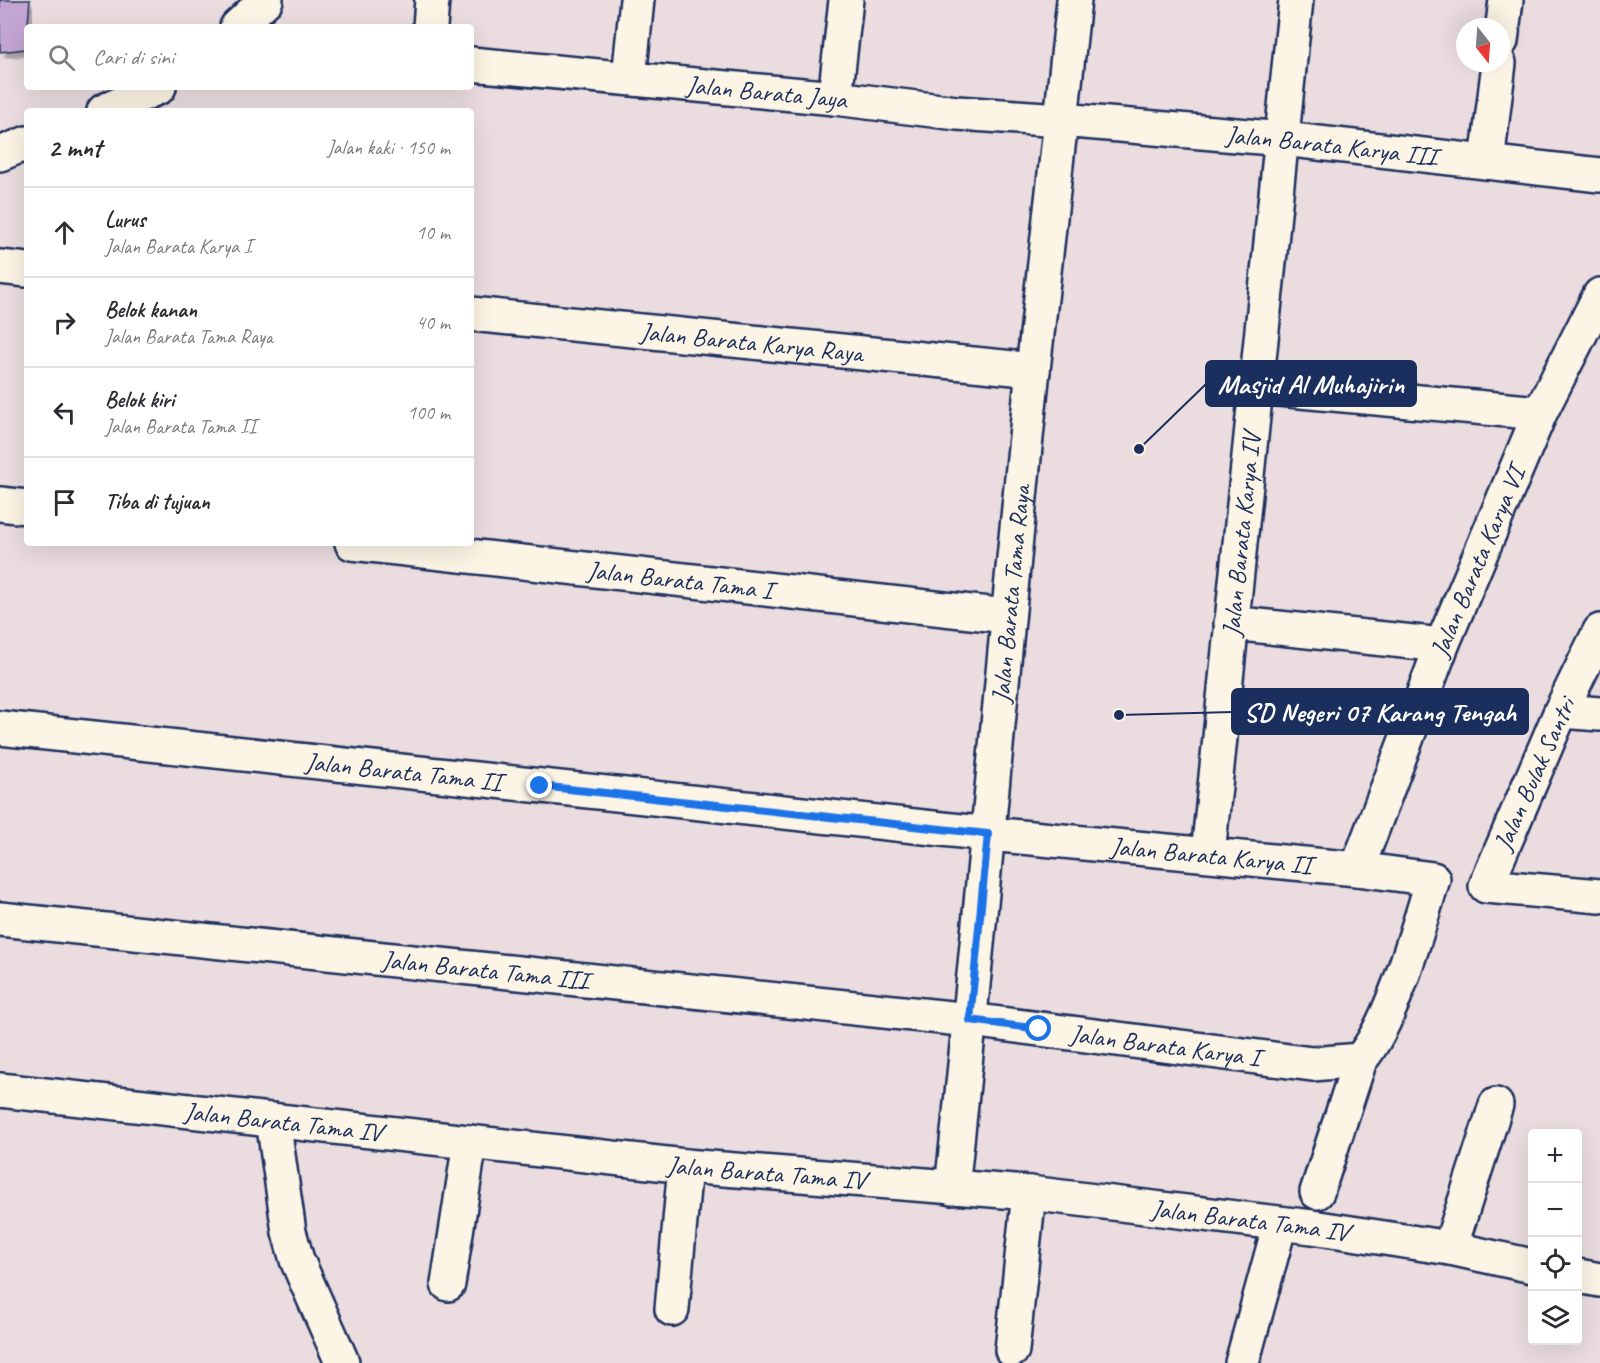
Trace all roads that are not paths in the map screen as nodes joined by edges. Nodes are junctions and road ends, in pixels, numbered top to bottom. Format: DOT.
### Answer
graph roads {
  1 [pos="266,0"];
  2 [pos="432,0"];
  3 [pos="637,0"];
  4 [pos="846,0"];
  5 [pos="1074,0"];
  6 [pos="1296,0"];
  7 [pos="1506,0"];
  8 [pos="1504,18"];
  9 [pos="240,24"];
  10 [pos="430,24"];
  11 [pos="474,64"];
  12 [pos="1497,72"];
  13 [pos="630,78"];
  14 [pos="152,90"];
  15 [pos="834,98"];
  16 [pos="111,108"];
  17 [pos="1061,120"];
  18 [pos="1283,139"];
  19 [pos="24,144"];
  20 [pos="0,154"];
  21 [pos="1487,162"];
  22 [pos="1600,175"];
  23 [pos="0,267"];
  24 [pos="24,270"];
  25 [pos="1600,295"];
  26 [pos="474,314"];
  27 [pos="1033,370"];
  28 [pos="1256,387"];
  29 [pos="1540,412"];
  30 [pos="0,504"];
  31 [pos="24,507"];
  32 [pos="379,546"];
  33 [pos="1007,616"];
  34 [pos="1231,623"];
  35 [pos="1600,631"];
  36 [pos="1442,645"];
  37 [pos="1561,711"];
  38 [pos="1600,714"];
  39 [pos="0,728"];
  40 [pos="988,834"];
  41 [pos="1208,854"];
  42 [pos="1357,869"];
  43 [pos="1600,896"];
  44 [pos="0,919"];
  45 [pos="970,1020"];
  46 [pos="1360,1060"];
  47 [pos="0,1090"];
  48 [pos="1496,1106"];
  49 [pos="273,1120"];
  50 [pos="470,1142"];
  51 [pos="685,1166"];
  52 [pos="952,1188"];
  53 [pos="1317,1192"];
  54 [pos="1029,1193"];
  55 [pos="1280,1224"];
  56 [pos="1449,1248"];
  57 [pos="1528,1265"];
  58 [pos="1582,1276"];
  59 [pos="1600,1280"];
  60 [pos="448,1284"];
  61 [pos="672,1309"];
  62 [pos="1012,1350"];
  63 [pos="342,1362"];
  64 [pos="1242,1363"];
  1 -- 9 [label="street"];
  2 -- 10 [label="street"];
  3 -- 13 [label="street"];
  4 -- 15 [label="street"];
  5 -- 17 [label="street, Jalan Barata Tama Raya"];
  6 -- 18 [label="street, Jalan Barata Karya IV"];
  7 -- 8 [label="street"];
  11 -- 13 [label="street, Jalan Barata Jaya"];
  12 -- 21 [label="street"];
  13 -- 15 [label="street, Jalan Barata Jaya"];
  14 -- 16 [label="street"];
  15 -- 17 [label="street, Jalan Barata Jaya"];
  17 -- 18 [label="street, Jalan Barata Karya III"];
  17 -- 27 [label="street, Jalan Barata Tama Raya"];
  18 -- 21 [label="street, Jalan Barata Karya III"];
  18 -- 28 [label="street, Jalan Barata Karya IV"];
  19 -- 20 [label="street"];
  21 -- 22 [label="street, Jalan Barata Karya III"];
  23 -- 24 [label="street"];
  25 -- 29 [label="street, Jalan Barata Karya VI"];
  26 -- 27 [label="street, Jalan Barata Karya Raya"];
  27 -- 33 [label="street, Jalan Barata Tama Raya"];
  28 -- 29 [label="street"];
  28 -- 34 [label="street, Jalan Barata Karya IV"];
  29 -- 36 [label="street, Jalan Barata Karya VI"];
  30 -- 31 [label="street"];
  32 -- 33 [label="street, Jalan Barata Tama I"];
  33 -- 40 [label="street, Jalan Barata Tama Raya"];
  34 -- 36 [label="street"];
  34 -- 41 [label="street, Jalan Barata Karya IV"];
  35 -- 37 [label="street, Jalan Bulak Santri"];
  36 -- 42 [label="street, Jalan Barata Karya VI"];
  37 -- 38 [label="street"];
  37 -- 43 [label="street, Jalan Bulak Santri"];
  39 -- 40 [label="street, Jalan Barata Tama II"];
  40 -- 41 [label="street, Jalan Barata Karya II"];
  40 -- 45 [label="street, Jalan Barata Tama Raya"];
  41 -- 42 [label="street, Jalan Barata Karya II"];
  42 -- 46 [label="street, Jalan Barata Karya II"];
  44 -- 45 [label="street, Jalan Barata Tama III"];
  45 -- 46 [label="street, Jalan Barata Karya I"];
  45 -- 52 [label="street, Jalan Barata Tama Raya"];
  46 -- 53 [label="street"];
  47 -- 49 [label="street, Jalan Barata Tama IV"];
  48 -- 56 [label="street"];
  49 -- 50 [label="street, Jalan Barata Tama IV"];
  49 -- 63 [label="street"];
  50 -- 51 [label="street, Jalan Barata Tama IV"];
  50 -- 60 [label="street"];
  51 -- 52 [label="street, Jalan Barata Tama IV"];
  51 -- 61 [label="street"];
  52 -- 54 [label="street, Jalan Barata Tama IV"];
  54 -- 55 [label="street, Jalan Barata Tama IV"];
  54 -- 62 [label="street"];
  55 -- 56 [label="street, Jalan Barata Tama IV"];
  55 -- 64 [label="street"];
  56 -- 57 [label="street, Jalan Barata Tama IV"];
  58 -- 59 [label="street"];
}
